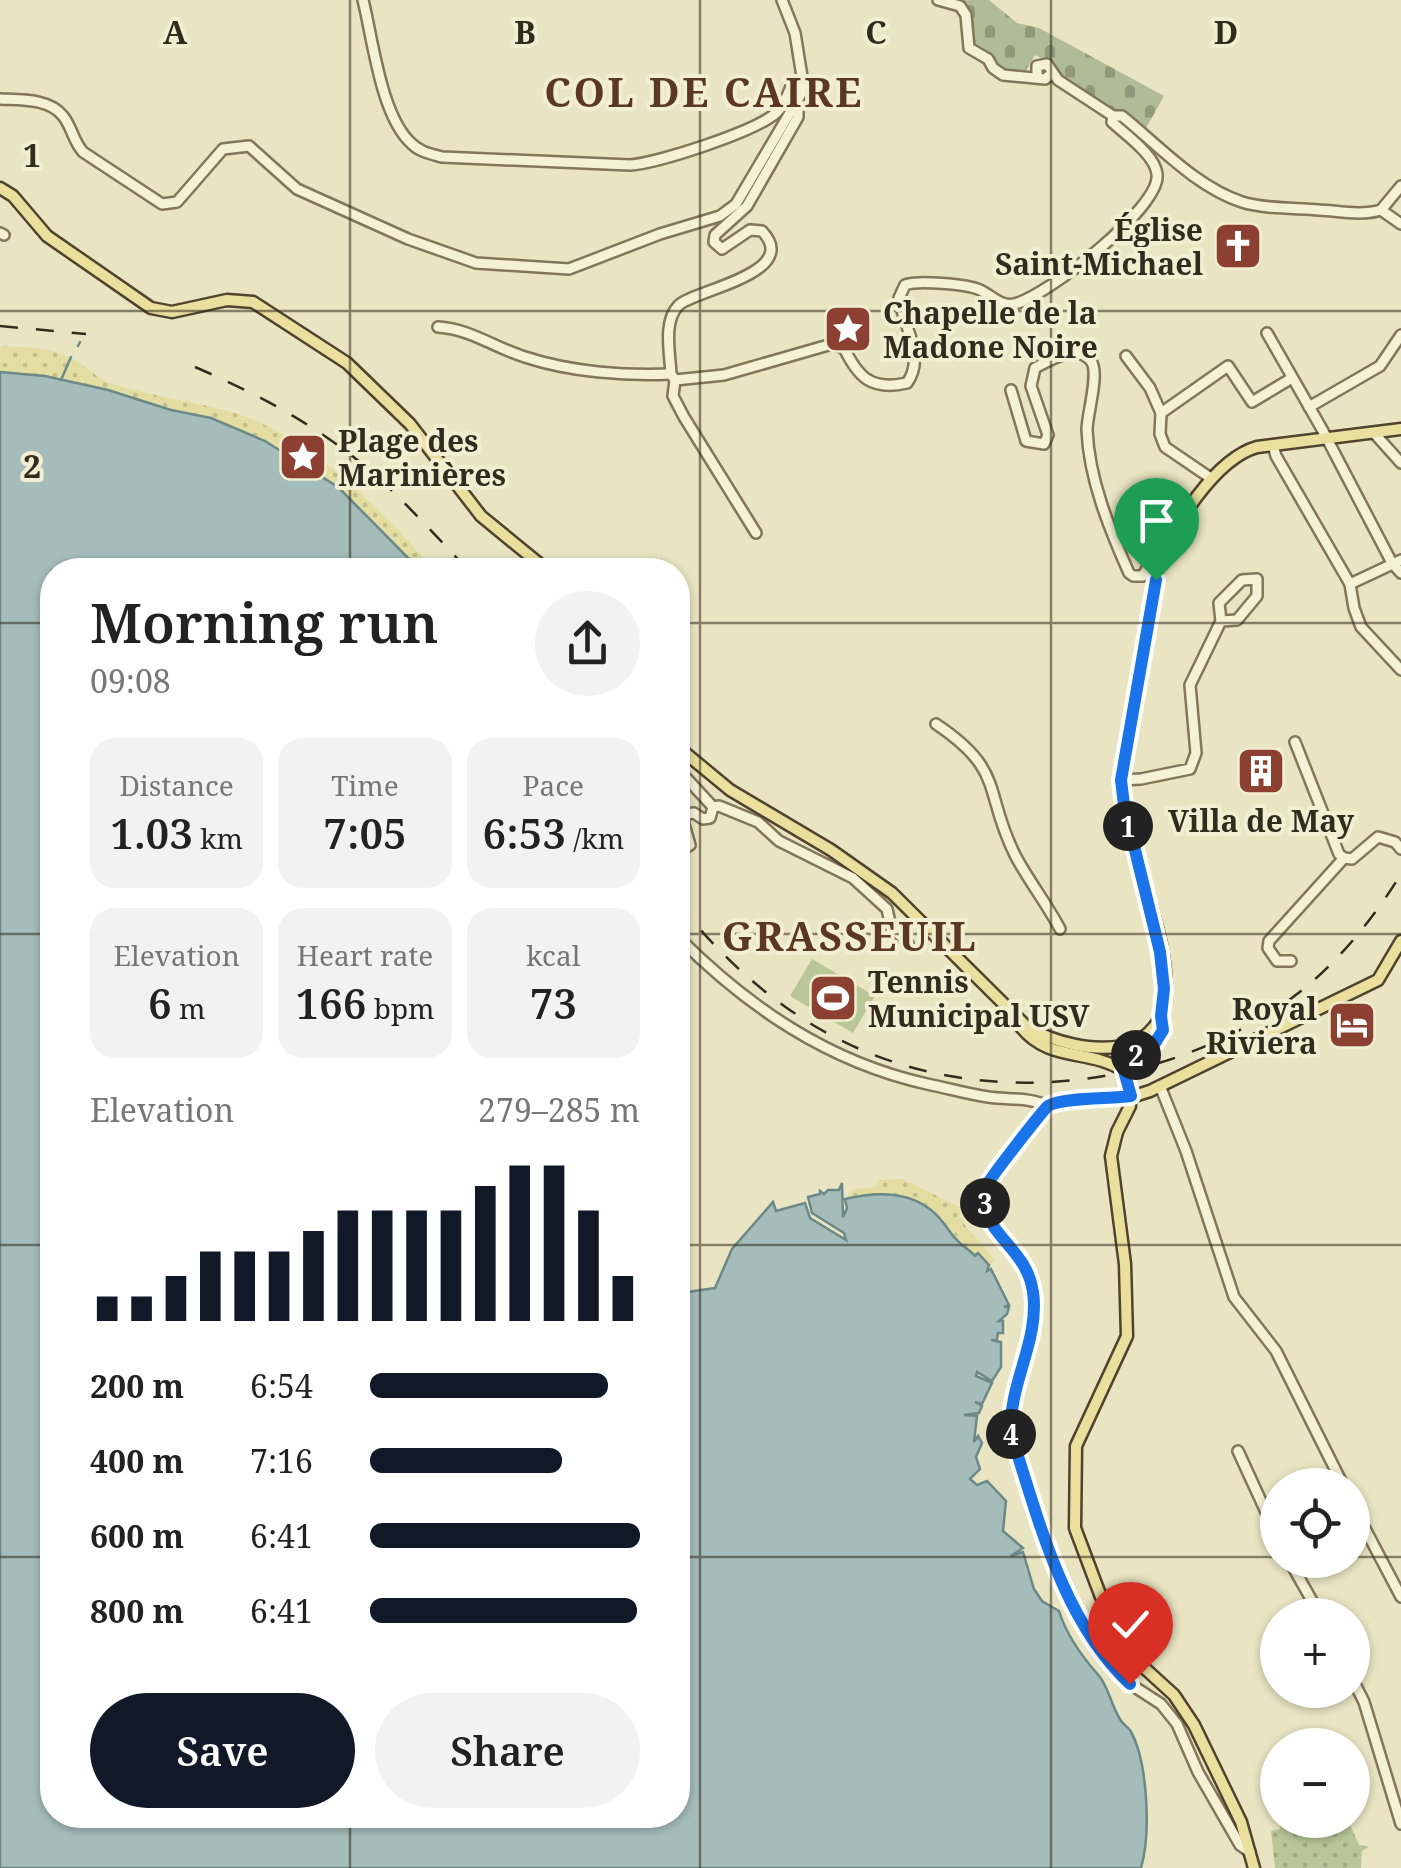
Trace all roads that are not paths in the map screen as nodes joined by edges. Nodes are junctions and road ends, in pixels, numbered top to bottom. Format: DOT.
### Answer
graph roads {
  1 [pos="363,0"];
  2 [pos="782,0"];
  3 [pos="938,0"];
  4 [pos="800,80"];
  5 [pos="0,99"];
  6 [pos="798,101"];
  7 [pos="1114,116"];
  8 [pos="1401,186"];
  9 [pos="0,188"];
  10 [pos="1381,210"];
  11 [pos="1401,224"];
  12 [pos="438,327"];
  13 [pos="1267,332"];
  14 [pos="1401,335"];
  15 [pos="1126,356"];
  16 [pos="673,377"];
  17 [pos="1292,378"];
  18 [pos="1011,390"];
  19 [pos="1309,407"];
  20 [pos="1161,413"];
  21 [pos="1401,429"];
  22 [pos="1375,434"];
  23 [pos="1326,439"];
  24 [pos="1274,445"];
  25 [pos="1401,462"];
  26 [pos="1212,479"];
  27 [pos="756,533"];
  28 [pos="1168,544"];
  29 [pos="532,558"];
  30 [pos="1396,561"];
  31 [pos="1401,573"];
  32 [pos="1350,584"];
  33 [pos="1221,621"];
  34 [pos="1401,670"];
  35 [pos="936,724"];
  36 [pos="1294,742"];
  37 [pos="690,757"];
  38 [pos="1121,780"];
  39 [pos="690,782"];
  40 [pos="714,808"];
  41 [pos="690,814"];
  42 [pos="1399,841"];
  43 [pos="1344,858"];
  44 [pos="1060,929"];
  45 [pos="1401,941"];
  46 [pos="908,943"];
  47 [pos="690,948"];
  48 [pos="1291,961"];
  49 [pos="1161,1016"];
  50 [pos="1016,1019"];
  51 [pos="1053,1039"];
  52 [pos="1058,1052"];
  53 [pos="1123,1067"];
  54 [pos="1160,1086"];
  55 [pos="1131,1093"];
  56 [pos="1048,1106"];
  57 [pos="1238,1451"];
  58 [pos="1334,1468"];
  59 [pos="1260,1499"];
  60 [pos="1370,1538"];
  61 [pos="1401,1596"];
  62 [pos="1366,1708"];
  63 [pos="1401,1824"];
  64 [pos="1250,1852"];
  65 [pos="1254,1868"];
  1 -- 4 [label="street"];
  2 -- 4 [label="street"];
  3 -- 7 [label="street"];
  4 -- 6 [label="street"];
  5 -- 6 [label="street"];
  6 -- 16 [label="street"];
  7 -- 10 [label="street"];
  7 -- 16 [label="street"];
  8 -- 10 [label="street"];
  9 -- 29 [label="main road"];
  10 -- 11 [label="street"];
  12 -- 16 [label="street"];
  13 -- 17 [label="street"];
  14 -- 19 [label="street"];
  15 -- 20 [label="street"];
  16 -- 27 [label="street"];
  17 -- 19 [label="street"];
  17 -- 20 [label="street"];
  18 -- 28 [label="street"];
  19 -- 23 [label="street"];
  20 -- 26 [label="street"];
  21 -- 22 [label="main road"];
  22 -- 23 [label="main road"];
  22 -- 25 [label="street"];
  23 -- 24 [label="main road"];
  23 -- 30 [label="street"];
  24 -- 26 [label="main road"];
  24 -- 32 [label="street"];
  26 -- 28 [label="main road"];
  28 -- 38 [label="main road"];
  30 -- 31 [label="street"];
  30 -- 32 [label="street"];
  32 -- 34 [label="street"];
  33 -- 33 [label="street"];
  33 -- 38 [label="street"];
  35 -- 44 [label="street"];
  36 -- 43 [label="street"];
  37 -- 50 [label="main road"];
  38 -- 49 [label="main road"];
  39 -- 40 [label="street"];
  40 -- 41 [label="street"];
  40 -- 46 [label="street"];
  42 -- 43 [label="street"];
  43 -- 48 [label="street"];
  45 -- 54 [label="main road"];
  47 -- 56 [label="street"];
  49 -- 51 [label="main road"];
  49 -- 53 [label="main road"];
  50 -- 51 [label="main road"];
  50 -- 52 [label="main road"];
  51 -- 52 [label="main road"];
  52 -- 53 [label="main road"];
  53 -- 55 [label="main road, bridge"];
  54 -- 55 [label="main road"];
  54 -- 58 [label="street"];
  55 -- 56 [label="street"];
  55 -- 64 [label="main road"];
  56 -- 64 [label="street"];
  57 -- 59 [label="street"];
  60 -- 61 [label="street"];
  62 -- 63 [label="street"];
  64 -- 65 [label="main road"];
}
